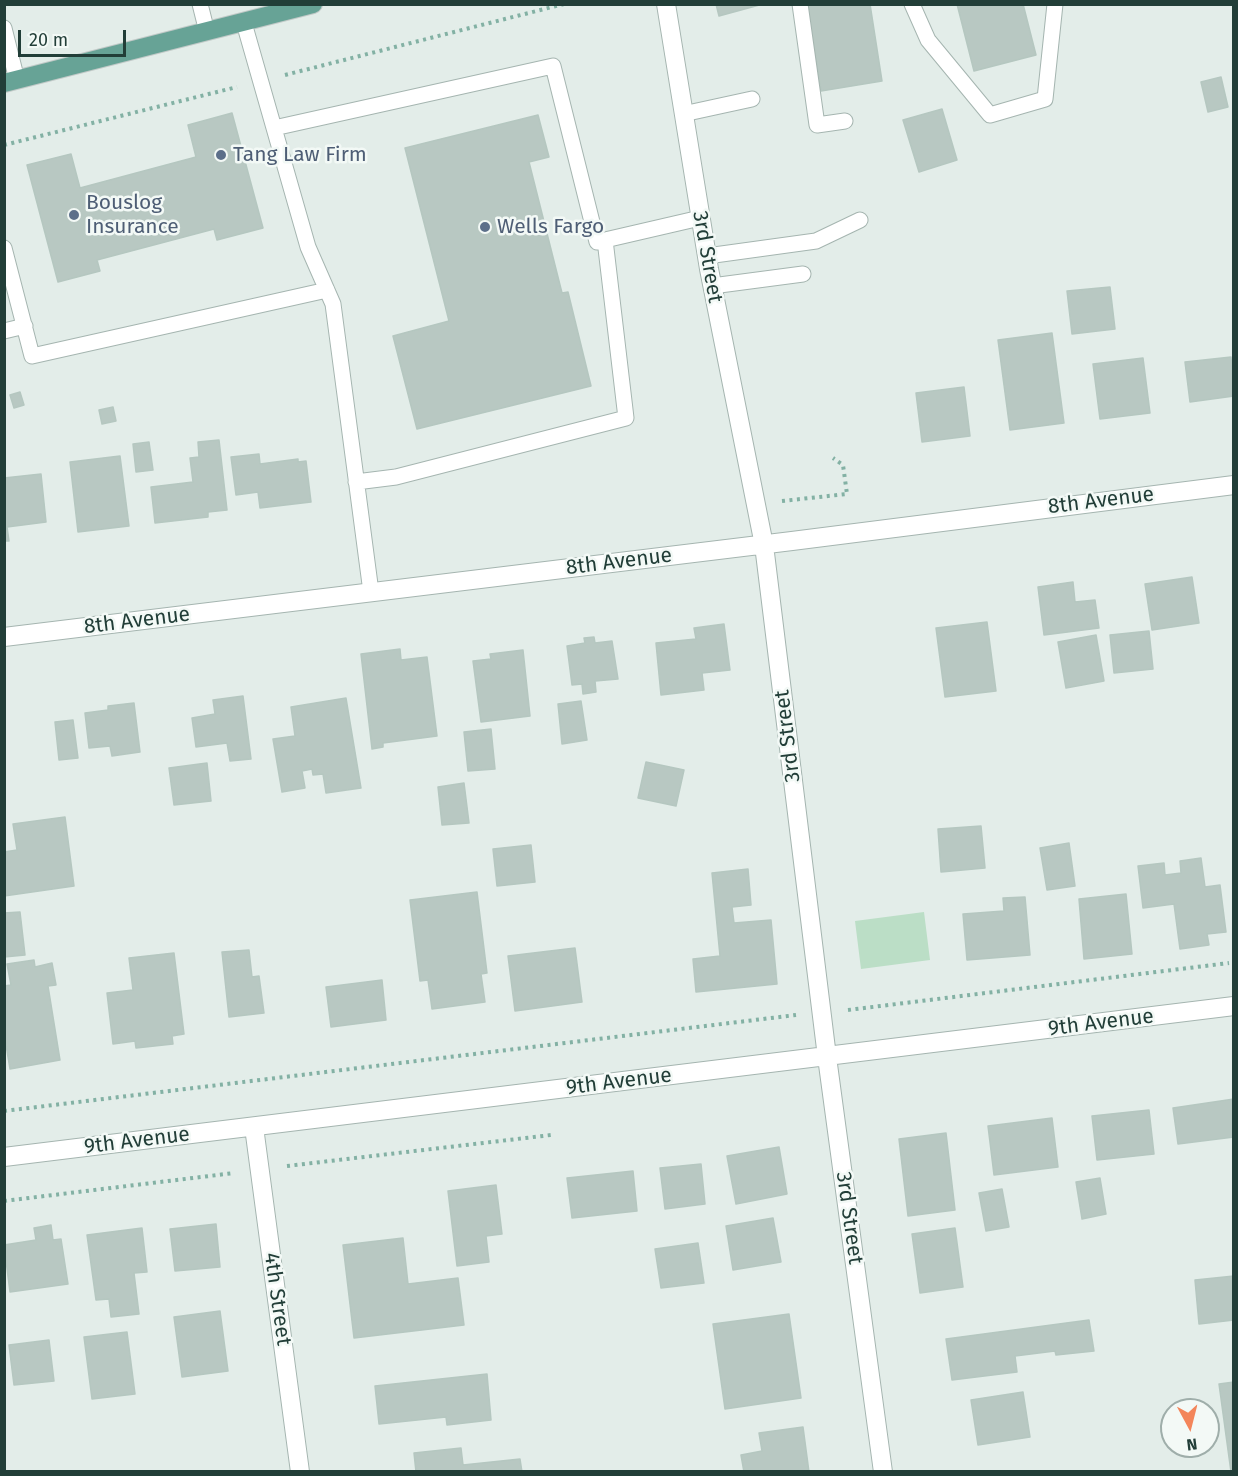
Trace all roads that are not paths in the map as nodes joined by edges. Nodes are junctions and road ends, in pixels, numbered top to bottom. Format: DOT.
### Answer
graph roads {
  1 [pos="200,4"];
  2 [pos="666,4"];
  3 [pos="800,4"];
  4 [pos="912,4"];
  5 [pos="1055,4"];
  6 [pos="302,6"];
  7 [pos="244,23"];
  8 [pos="4,28"];
  9 [pos="207,33"];
  10 [pos="11,82"];
  11 [pos="752,99"];
  12 [pos="682,114"];
  13 [pos="845,121"];
  14 [pos="274,128"];
  15 [pos="700,218"];
  16 [pos="860,220"];
  17 [pos="597,242"];
  18 [pos="4,248"];
  19 [pos="707,256"];
  20 [pos="803,274"];
  21 [pos="712,286"];
  22 [pos="327,291"];
  23 [pos="25,326"];
  24 [pos="4,331"];
  25 [pos="356,482"];
  26 [pos="1233,484"];
  27 [pos="764,545"];
  28 [pos="371,592"];
  29 [pos="4,637"];
  30 [pos="1233,1006"];
  31 [pos="827,1057"];
  32 [pos="254,1127"];
  33 [pos="4,1157"];
  34 [pos="300,1472"];
  35 [pos="883,1472"];
  1 -- 9 [label="lane"];
  2 -- 12 [label="street, 3rd Street"];
  3 -- 13 [label="lane"];
  4 -- 5 [label="lane"];
  6 -- 7 [label="main road"];
  7 -- 9 [label="main road"];
  7 -- 14 [label="lane"];
  8 -- 10 [label="lane"];
  9 -- 10 [label="main road"];
  11 -- 12 [label="lane"];
  12 -- 15 [label="street, 3rd Street"];
  14 -- 17 [label="lane"];
  14 -- 22 [label="lane"];
  15 -- 19 [label="street, 3rd Street"];
  15 -- 25 [label="lane"];
  16 -- 19 [label="lane"];
  18 -- 23 [label="lane"];
  19 -- 21 [label="street, 3rd Street"];
  20 -- 21 [label="lane"];
  21 -- 27 [label="street, 3rd Street"];
  22 -- 23 [label="lane"];
  22 -- 25 [label="lane"];
  23 -- 24 [label="lane"];
  25 -- 28 [label="lane"];
  26 -- 27 [label="street, 8th Avenue"];
  27 -- 28 [label="street, 8th Avenue"];
  27 -- 31 [label="street, 3rd Street"];
  28 -- 29 [label="street, 8th Avenue"];
  30 -- 31 [label="street, 9th Avenue"];
  31 -- 32 [label="street, 9th Avenue"];
  31 -- 35 [label="street, 3rd Street"];
  32 -- 33 [label="street, 9th Avenue"];
  32 -- 34 [label="street, 4th Street"];
}
